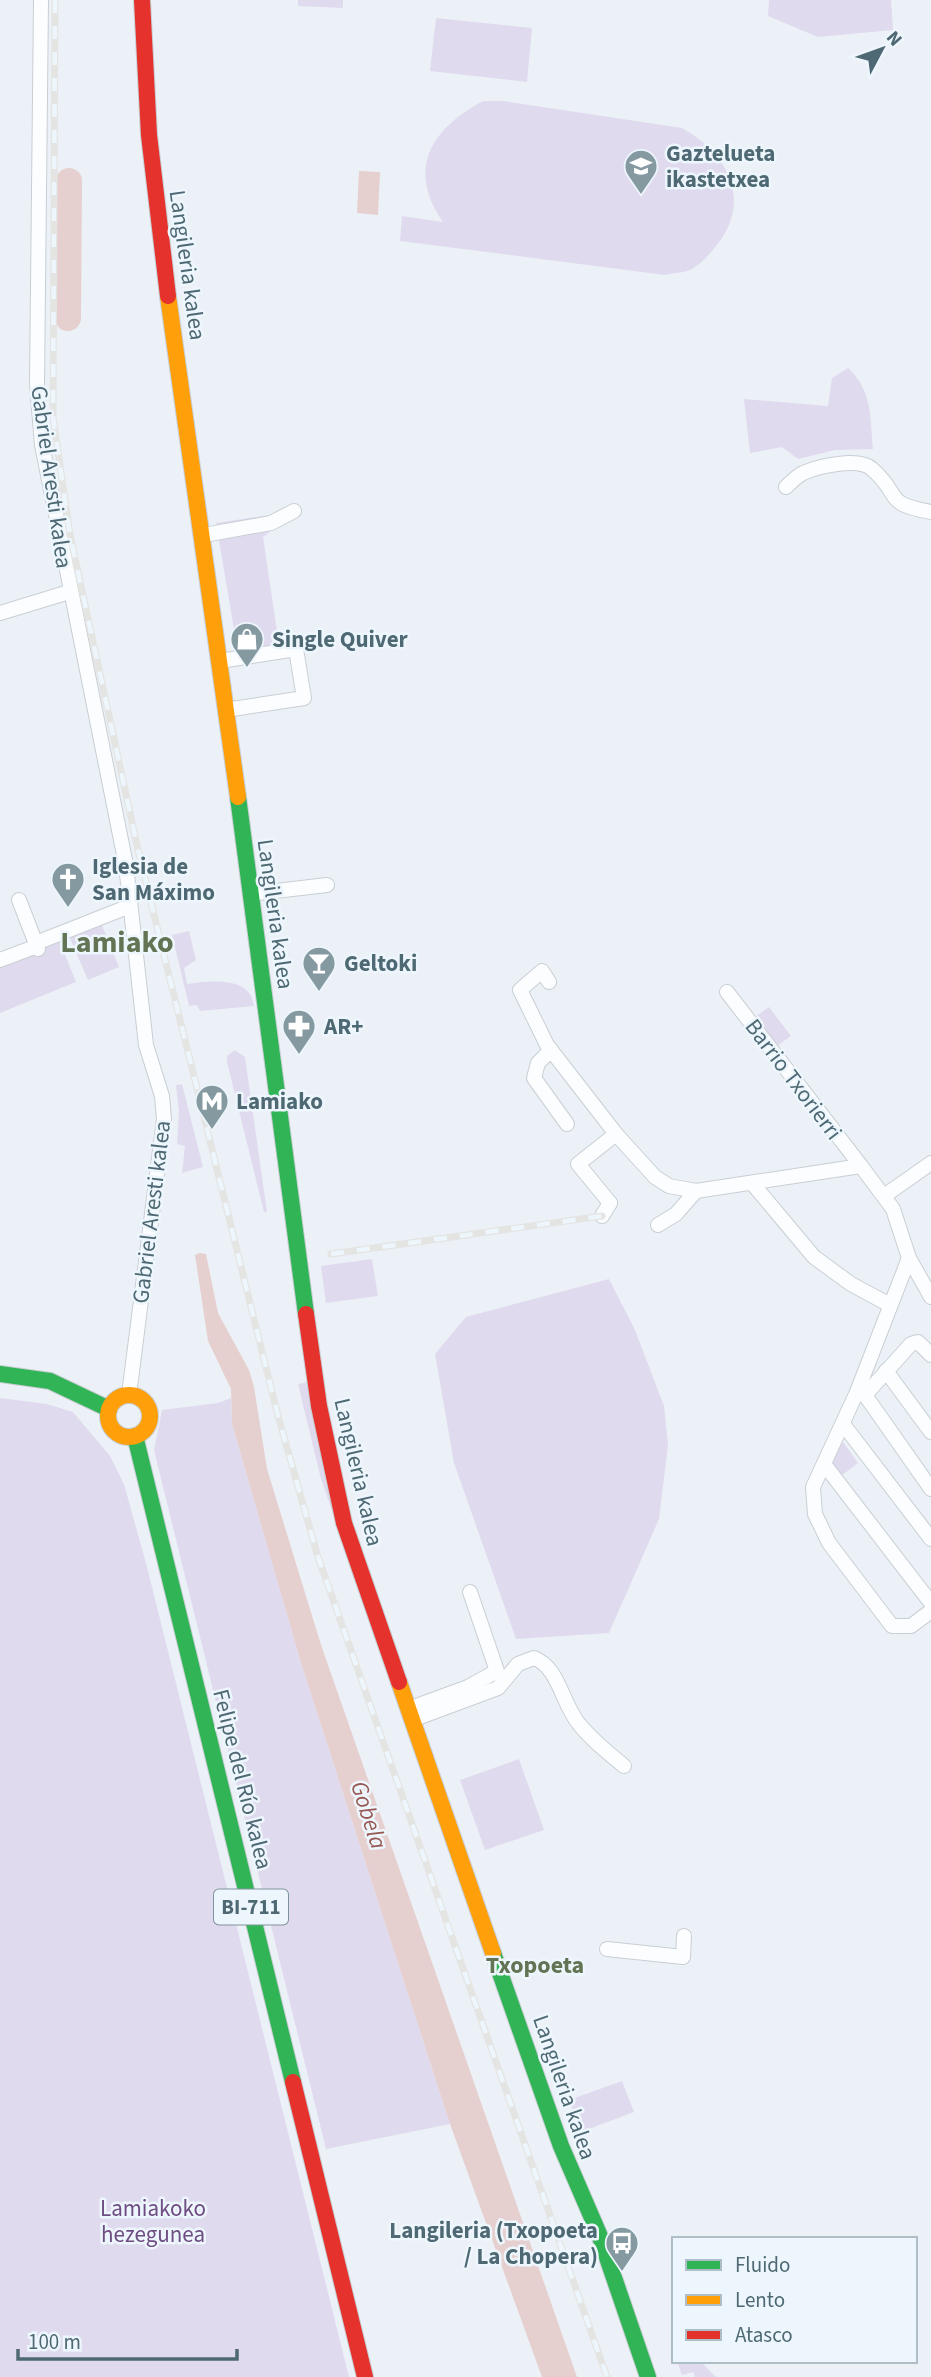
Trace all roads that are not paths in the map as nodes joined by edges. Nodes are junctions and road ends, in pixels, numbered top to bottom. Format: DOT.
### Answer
graph roads {
  1 [pos="41,0"];
  2 [pos="142,0"];
  3 [pos="786,487"];
  4 [pos="294,511"];
  5 [pos="931,512"];
  6 [pos="204,535"];
  7 [pos="69,592"];
  8 [pos="0,613"];
  9 [pos="220,661"];
  10 [pos="226,710"];
  11 [pos="327,885"];
  12 [pos="250,894"];
  13 [pos="19,900"];
  14 [pos="130,906"];
  15 [pos="37,946"];
  16 [pos="0,960"];
  17 [pos="549,982"];
  18 [pos="727,992"];
  19 [pos="551,1050"];
  20 [pos="567,1124"];
  21 [pos="616,1134"];
  22 [pos="931,1163"];
  23 [pos="861,1166"];
  24 [pos="752,1183"];
  25 [pos="696,1191"];
  26 [pos="884,1196"];
  27 [pos="602,1208"];
  28 [pos="658,1225"];
  29 [pos="909,1258"];
  30 [pos="931,1297"];
  31 [pos="890,1305"];
  32 [pos="931,1355"];
  33 [pos="886,1371"];
  34 [pos="0,1374"];
  35 [pos="861,1394"];
  36 [pos="130,1395"];
  37 [pos="109,1409"];
  38 [pos="843,1424"];
  39 [pos="931,1432"];
  40 [pos="135,1436"];
  41 [pos="824,1464"];
  42 [pos="931,1489"];
  43 [pos="931,1539"];
  44 [pos="470,1592"];
  45 [pos="931,1602"];
  46 [pos="931,1611"];
  47 [pos="410,1714"];
  48 [pos="624,1766"];
  49 [pos="684,1936"];
  50 [pos="607,1949"];
  51 [pos="365,2377"];
  52 [pos="649,2377"];
  1 -- 7 [label="street, Gabriel Aresti kalea"];
  2 -- 6 [label="street, Langileria kalea"];
  3 -- 5 [label="street"];
  4 -- 6 [label="street"];
  6 -- 9 [label="street, Langileria kalea"];
  7 -- 8 [label="street"];
  7 -- 14 [label="street, Gabriel Aresti kalea"];
  9 -- 10 [label="street, Langileria kalea"];
  9 -- 10 [label="street"];
  10 -- 12 [label="street, Langileria kalea"];
  11 -- 12 [label="street"];
  12 -- 47 [label="street, Langileria kalea"];
  13 -- 15 [label="street"];
  14 -- 15 [label="street"];
  14 -- 36 [label="street, Gabriel Aresti kalea"];
  15 -- 16 [label="street"];
  17 -- 19 [label="street, Barrio Txorierri"];
  18 -- 23 [label="street, Barrio Txorierri"];
  19 -- 20 [label="street"];
  19 -- 21 [label="street, Barrio Txorierri"];
  21 -- 25 [label="street, Barrio Txorierri"];
  21 -- 27 [label="street"];
  22 -- 26 [label="street"];
  23 -- 24 [label="street, Barrio Txorierri"];
  23 -- 26 [label="street, Barrio Txorierri"];
  24 -- 25 [label="street, Barrio Txorierri"];
  24 -- 31 [label="street"];
  25 -- 28 [label="street"];
  26 -- 29 [label="street, Barrio Txorierri"];
  29 -- 30 [label="street, Barrio Txorierri"];
  29 -- 31 [label="street"];
  31 -- 35 [label="street"];
  32 -- 33 [label="street"];
  33 -- 35 [label="street"];
  33 -- 39 [label="street"];
  34 -- 37 [label="street"];
  35 -- 38 [label="street"];
  35 -- 42 [label="street"];
  36 -- 37 [label="street"];
  36 -- 40 [label="street"];
  37 -- 40 [label="street"];
  38 -- 41 [label="street"];
  38 -- 43 [label="street"];
  40 -- 51 [label="street, Felipe del Río kalea / BI-711"];
  41 -- 45 [label="street"];
  41 -- 46 [label="street"];
  44 -- 47 [label="street"];
  47 -- 48 [label="street"];
  47 -- 52 [label="street, Langileria kalea"];
  49 -- 50 [label="street"];
}
